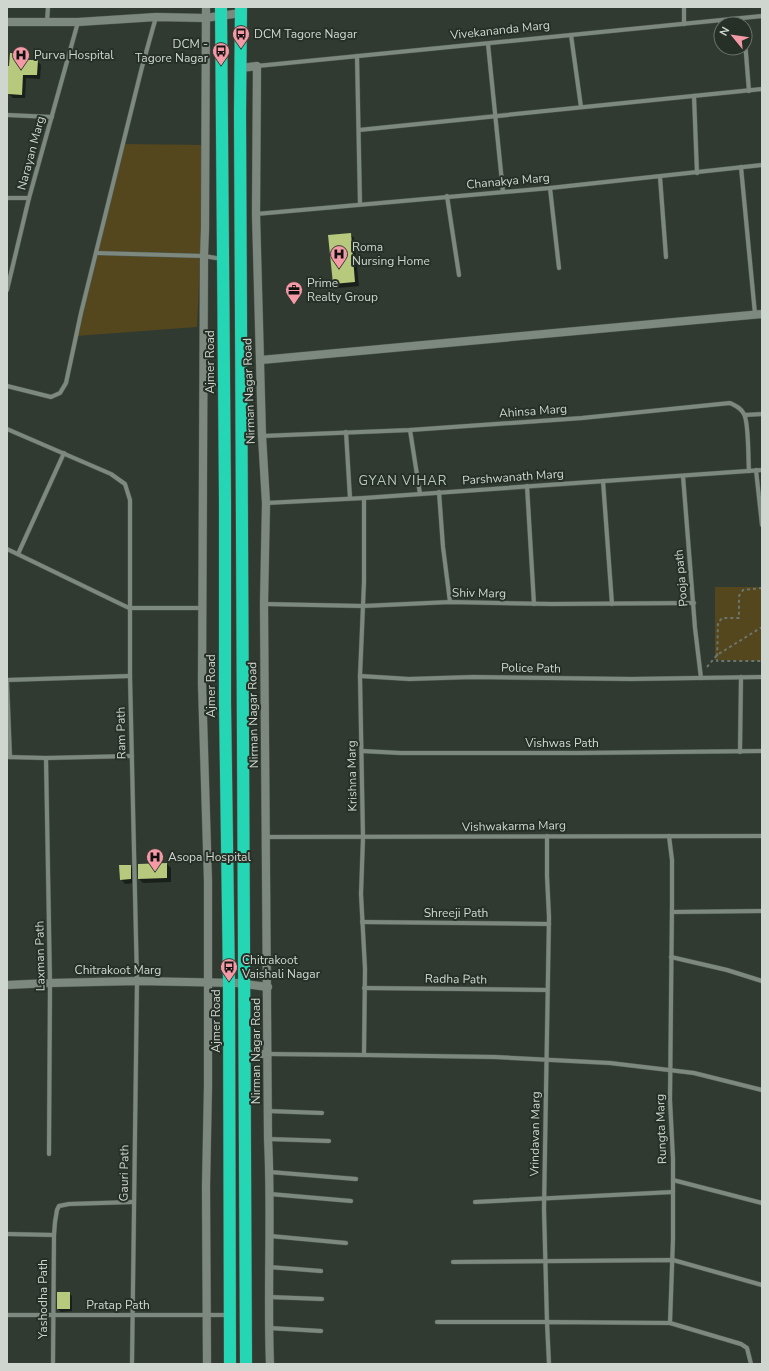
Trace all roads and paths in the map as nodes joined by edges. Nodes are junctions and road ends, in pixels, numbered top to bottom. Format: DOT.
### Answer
graph roads {
  1 [pos="48,7"];
  2 [pos="206,7"];
  3 [pos="684,7"];
  4 [pos="241,10"];
  5 [pos="221,11"];
  6 [pos="156,17"];
  7 [pos="205,18"];
  8 [pos="713,21"];
  9 [pos="7,22"];
  10 [pos="47,22"];
  11 [pos="78,22"];
  12 [pos="684,24"];
  13 [pos="571,35"];
  14 [pos="488,44"];
  15 [pos="358,56"];
  16 [pos="746,56"];
  17 [pos="257,66"];
  18 [pos="241,68"];
  19 [pos="762,89"];
  20 [pos="749,91"];
  21 [pos="694,96"];
  22 [pos="581,107"];
  23 [pos="7,115"];
  24 [pos="495,116"];
  25 [pos="52,117"];
  26 [pos="359,130"];
  27 [pos="762,165"];
  28 [pos="741,168"];
  29 [pos="697,172"];
  30 [pos="660,177"];
  31 [pos="550,188"];
  32 [pos="503,192"];
  33 [pos="447,196"];
  34 [pos="7,198"];
  35 [pos="29,198"];
  36 [pos="360,204"];
  37 [pos="256,214"];
  38 [pos="96,253"];
  39 [pos="204,256"];
  40 [pos="666,257"];
  41 [pos="223,259"];
  42 [pos="559,268"];
  43 [pos="9,275"];
  44 [pos="459,275"];
  45 [pos="7,290"];
  46 [pos="759,314"];
  47 [pos="260,360"];
  48 [pos="7,386"];
  49 [pos="762,414"];
  50 [pos="745,415"];
  51 [pos="7,429"];
  52 [pos="410,430"];
  53 [pos="346,432"];
  54 [pos="262,436"];
  55 [pos="64,453"];
  56 [pos="756,470"];
  57 [pos="762,470"];
  58 [pos="749,471"];
  59 [pos="683,476"];
  60 [pos="603,481"];
  61 [pos="527,486"];
  62 [pos="438,492"];
  63 [pos="420,494"];
  64 [pos="350,498"];
  65 [pos="364,498"];
  66 [pos="266,503"];
  67 [pos="762,525"];
  68 [pos="7,549"];
  69 [pos="18,554"];
  70 [pos="762,588"];
  71 [pos="450,602"];
  72 [pos="694,603"];
  73 [pos="264,604"];
  74 [pos="534,604"];
  75 [pos="612,604"];
  76 [pos="363,606"];
  77 [pos="129,608"];
  78 [pos="203,608"];
  79 [pos="762,627"];
  80 [pos="717,655"];
  81 [pos="762,661"];
  82 [pos="130,676"];
  83 [pos="360,676"];
  84 [pos="701,676"];
  85 [pos="741,677"];
  86 [pos="762,677"];
  87 [pos="7,680"];
  88 [pos="362,751"];
  89 [pos="762,751"];
  90 [pos="740,752"];
  91 [pos="132,756"];
  92 [pos="8,757"];
  93 [pos="46,758"];
  94 [pos="547,836"];
  95 [pos="669,836"];
  96 [pos="762,836"];
  97 [pos="266,837"];
  98 [pos="363,838"];
  99 [pos="672,912"];
  100 [pos="762,912"];
  101 [pos="362,922"];
  102 [pos="549,924"];
  103 [pos="671,957"];
  104 [pos="137,981"];
  105 [pos="762,981"];
  106 [pos="50,982"];
  107 [pos="208,982"];
  108 [pos="229,982"];
  109 [pos="245,984"];
  110 [pos="7,985"];
  111 [pos="268,987"];
  112 [pos="364,988"];
  113 [pos="547,990"];
  114 [pos="244,1054"];
  115 [pos="268,1054"];
  116 [pos="364,1055"];
  117 [pos="547,1060"];
  118 [pos="670,1070"];
  119 [pos="762,1090"];
  120 [pos="268,1111"];
  121 [pos="322,1113"];
  122 [pos="268,1139"];
  123 [pos="329,1141"];
  124 [pos="49,1154"];
  125 [pos="270,1172"];
  126 [pos="356,1179"];
  127 [pos="673,1180"];
  128 [pos="673,1192"];
  129 [pos="270,1194"];
  130 [pos="544,1198"];
  131 [pos="351,1200"];
  132 [pos="133,1202"];
  133 [pos="475,1202"];
  134 [pos="762,1203"];
  135 [pos="7,1234"];
  136 [pos="54,1235"];
  137 [pos="270,1236"];
  138 [pos="346,1243"];
  139 [pos="545,1260"];
  140 [pos="673,1260"];
  141 [pos="453,1262"];
  142 [pos="269,1267"];
  143 [pos="321,1271"];
  144 [pos="762,1285"];
  145 [pos="269,1297"];
  146 [pos="322,1299"];
  147 [pos="207,1314"];
  148 [pos="7,1315"];
  149 [pos="53,1315"];
  150 [pos="133,1315"];
  151 [pos="230,1315"];
  152 [pos="437,1322"];
  153 [pos="547,1322"];
  154 [pos="670,1323"];
  155 [pos="269,1328"];
  156 [pos="321,1331"];
  157 [pos="53,1364"];
  158 [pos="132,1364"];
  159 [pos="207,1364"];
  160 [pos="230,1364"];
  161 [pos="246,1364"];
  162 [pos="270,1364"];
  163 [pos="548,1364"];
  164 [pos="751,1364"];
  1 -- 10 [label="street"];
  2 -- 7 [label="street"];
  3 -- 12 [label="street"];
  4 -- 5 [label="street"];
  4 -- 18 [label="highway"];
  5 -- 7 [label="street"];
  5 -- 41 [label="highway, Ajmer Road"];
  6 -- 7 [label="street"];
  6 -- 11 [label="street"];
  6 -- 38 [label="street"];
  7 -- 39 [label="street"];
  8 -- 12 [label="street, Vivekananda Marg"];
  9 -- 10 [label="street"];
  10 -- 11 [label="street"];
  11 -- 25 [label="street, Narayan Marg"];
  12 -- 13 [label="street, Vivekananda Marg"];
  13 -- 14 [label="street, Vivekananda Marg"];
  13 -- 22 [label="street"];
  14 -- 15 [label="street, Vivekananda Marg"];
  14 -- 24 [label="street"];
  15 -- 17 [label="street, Vivekananda Marg"];
  15 -- 26 [label="street"];
  16 -- 20 [label="street"];
  17 -- 18 [label="street, Vivekananda Marg"];
  17 -- 37 [label="street, Nirman Nagar Road"];
  18 -- 109 [label="highway"];
  19 -- 20 [label="street"];
  20 -- 21 [label="street"];
  21 -- 22 [label="street"];
  21 -- 29 [label="street"];
  22 -- 24 [label="street"];
  23 -- 25 [label="street"];
  24 -- 26 [label="street"];
  24 -- 32 [label="street"];
  25 -- 35 [label="street, Narayan Marg"];
  26 -- 36 [label="street"];
  27 -- 28 [label="street, Chanakya Marg"];
  28 -- 29 [label="street, Chanakya Marg"];
  28 -- 46 [label="street"];
  29 -- 30 [label="street, Chanakya Marg"];
  30 -- 31 [label="street, Chanakya Marg"];
  30 -- 40 [label="street"];
  31 -- 32 [label="street, Chanakya Marg"];
  31 -- 42 [label="street"];
  32 -- 33 [label="street, Chanakya Marg"];
  33 -- 36 [label="street, Chanakya Marg"];
  33 -- 44 [label="street"];
  34 -- 35 [label="street"];
  35 -- 43 [label="street, Narayan Marg"];
  36 -- 37 [label="street, Chanakya Marg"];
  37 -- 47 [label="street, Nirman Nagar Road"];
  38 -- 39 [label="street"];
  38 -- 48 [label="street"];
  39 -- 41 [label="street"];
  39 -- 78 [label="street"];
  41 -- 108 [label="highway, Ajmer Road"];
  43 -- 45 [label="street, Narayan Marg"];
  46 -- 47 [label="street"];
  47 -- 54 [label="street, Nirman Nagar Road"];
  49 -- 50 [label="street"];
  50 -- 52 [label="street, Ahinsa Marg"];
  50 -- 58 [label="street"];
  51 -- 55 [label="street"];
  52 -- 53 [label="street, Ahinsa Marg"];
  52 -- 63 [label="street"];
  53 -- 54 [label="street, Ahinsa Marg"];
  53 -- 64 [label="street"];
  54 -- 66 [label="street, Nirman Nagar Road"];
  55 -- 69 [label="street"];
  55 -- 77 [label="street, Ram Path"];
  56 -- 57 [label="street, Parshwanath Marg"];
  56 -- 58 [label="street, Parshwanath Marg"];
  56 -- 67 [label="street"];
  58 -- 59 [label="street, Parshwanath Marg"];
  59 -- 60 [label="street, Parshwanath Marg"];
  59 -- 72 [label="street, Pooja path"];
  60 -- 61 [label="street, Parshwanath Marg"];
  60 -- 75 [label="street"];
  61 -- 62 [label="street, Parshwanath Marg"];
  61 -- 74 [label="street"];
  62 -- 63 [label="street, Parshwanath Marg"];
  62 -- 71 [label="street"];
  63 -- 65 [label="street, Parshwanath Marg"];
  64 -- 65 [label="street, Parshwanath Marg"];
  64 -- 66 [label="street, Parshwanath Marg"];
  65 -- 76 [label="street, Krishna Marg"];
  66 -- 73 [label="street, Nirman Nagar Road"];
  68 -- 69 [label="street"];
  69 -- 77 [label="street"];
  70 -- 80 [label="path"];
  71 -- 74 [label="street, Shiv Marg"];
  71 -- 76 [label="street, Shiv Marg"];
  72 -- 75 [label="street, Shiv Marg"];
  72 -- 84 [label="street, Pooja path"];
  73 -- 76 [label="street, Shiv Marg"];
  73 -- 97 [label="street, Nirman Nagar Road"];
  74 -- 75 [label="street, Shiv Marg"];
  76 -- 83 [label="street, Krishna Marg"];
  77 -- 78 [label="street"];
  77 -- 82 [label="street, Ram Path"];
  78 -- 107 [label="street"];
  79 -- 80 [label="path"];
  80 -- 81 [label="path"];
  80 -- 84 [label="path"];
  82 -- 87 [label="street"];
  82 -- 91 [label="street, Ram Path"];
  83 -- 84 [label="street, Police Path"];
  83 -- 88 [label="street, Krishna Marg"];
  84 -- 85 [label="street, Police Path"];
  85 -- 86 [label="street, Police Path"];
  85 -- 90 [label="street"];
  87 -- 92 [label="street"];
  88 -- 90 [label="street, Vishwas Path"];
  88 -- 98 [label="street, Krishna Marg"];
  89 -- 90 [label="street, Vishwas Path"];
  91 -- 93 [label="street"];
  91 -- 104 [label="street, Ram Path"];
  92 -- 93 [label="street"];
  93 -- 106 [label="street, Laxman Path"];
  94 -- 95 [label="street, Vishwakarma Marg"];
  94 -- 98 [label="street, Vishwakarma Marg"];
  94 -- 102 [label="street, Vrindavan Marg"];
  95 -- 96 [label="street, Vishwakarma Marg"];
  95 -- 99 [label="street, Rungta Marg"];
  97 -- 98 [label="street, Vishwakarma Marg"];
  97 -- 111 [label="street, Nirman Nagar Road"];
  98 -- 101 [label="street, Krishna Marg"];
  99 -- 100 [label="street"];
  99 -- 103 [label="street, Rungta Marg"];
  101 -- 102 [label="street, Shreeji Path"];
  101 -- 112 [label="street, Krishna Marg"];
  102 -- 113 [label="street, Vrindavan Marg"];
  103 -- 105 [label="street"];
  103 -- 118 [label="street, Rungta Marg"];
  104 -- 106 [label="street, Chitrakoot Marg"];
  104 -- 107 [label="street, Chitrakoot Marg"];
  104 -- 132 [label="street, Gauri Path"];
  106 -- 110 [label="street, Chitrakoot Marg"];
  106 -- 124 [label="street, Laxman Path"];
  107 -- 108 [label="street, Chitrakoot Marg"];
  107 -- 147 [label="street"];
  108 -- 109 [label="street, Chitrakoot Marg"];
  108 -- 151 [label="highway, Ajmer Road"];
  109 -- 111 [label="street, Chitrakoot Marg"];
  109 -- 114 [label="highway"];
  111 -- 115 [label="street, Nirman Nagar Road"];
  112 -- 113 [label="street, Radha Path"];
  112 -- 116 [label="street, Krishna Marg"];
  113 -- 117 [label="street, Vrindavan Marg"];
  114 -- 115 [label="street"];
  114 -- 161 [label="highway"];
  115 -- 116 [label="street"];
  115 -- 120 [label="street, Nirman Nagar Road"];
  116 -- 117 [label="street"];
  117 -- 118 [label="street"];
  117 -- 130 [label="street, Vrindavan Marg"];
  118 -- 119 [label="street"];
  118 -- 127 [label="street, Rungta Marg"];
  120 -- 121 [label="street"];
  120 -- 122 [label="street, Nirman Nagar Road"];
  122 -- 123 [label="street"];
  122 -- 125 [label="street, Nirman Nagar Road"];
  125 -- 126 [label="street"];
  125 -- 129 [label="street, Nirman Nagar Road"];
  127 -- 128 [label="street, Rungta Marg"];
  127 -- 134 [label="street"];
  128 -- 130 [label="street"];
  128 -- 140 [label="street, Rungta Marg"];
  129 -- 131 [label="street"];
  129 -- 137 [label="street, Nirman Nagar Road"];
  130 -- 133 [label="street"];
  130 -- 139 [label="street, Vrindavan Marg"];
  132 -- 136 [label="street, Yashodha Path"];
  132 -- 150 [label="street, Gauri Path"];
  135 -- 136 [label="street"];
  136 -- 149 [label="street, Yashodha Path"];
  137 -- 138 [label="street"];
  137 -- 142 [label="street, Nirman Nagar Road"];
  139 -- 140 [label="street"];
  139 -- 141 [label="street"];
  139 -- 153 [label="street, Vrindavan Marg"];
  140 -- 144 [label="street"];
  140 -- 154 [label="street, Rungta Marg"];
  142 -- 143 [label="street"];
  142 -- 145 [label="street, Nirman Nagar Road"];
  145 -- 146 [label="street"];
  145 -- 155 [label="street, Nirman Nagar Road"];
  147 -- 150 [label="street, Pratap Path"];
  147 -- 151 [label="street, Pratap Path"];
  147 -- 159 [label="street"];
  148 -- 149 [label="street, Pratap Path"];
  149 -- 150 [label="street, Pratap Path"];
  149 -- 157 [label="street, Yashodha Path"];
  150 -- 158 [label="street, Gauri Path"];
  151 -- 160 [label="highway, Ajmer Road"];
  152 -- 153 [label="street"];
  153 -- 154 [label="street"];
  153 -- 163 [label="street, Vrindavan Marg"];
  154 -- 164 [label="street"];
  155 -- 156 [label="street"];
  155 -- 162 [label="street, Nirman Nagar Road"];
}
